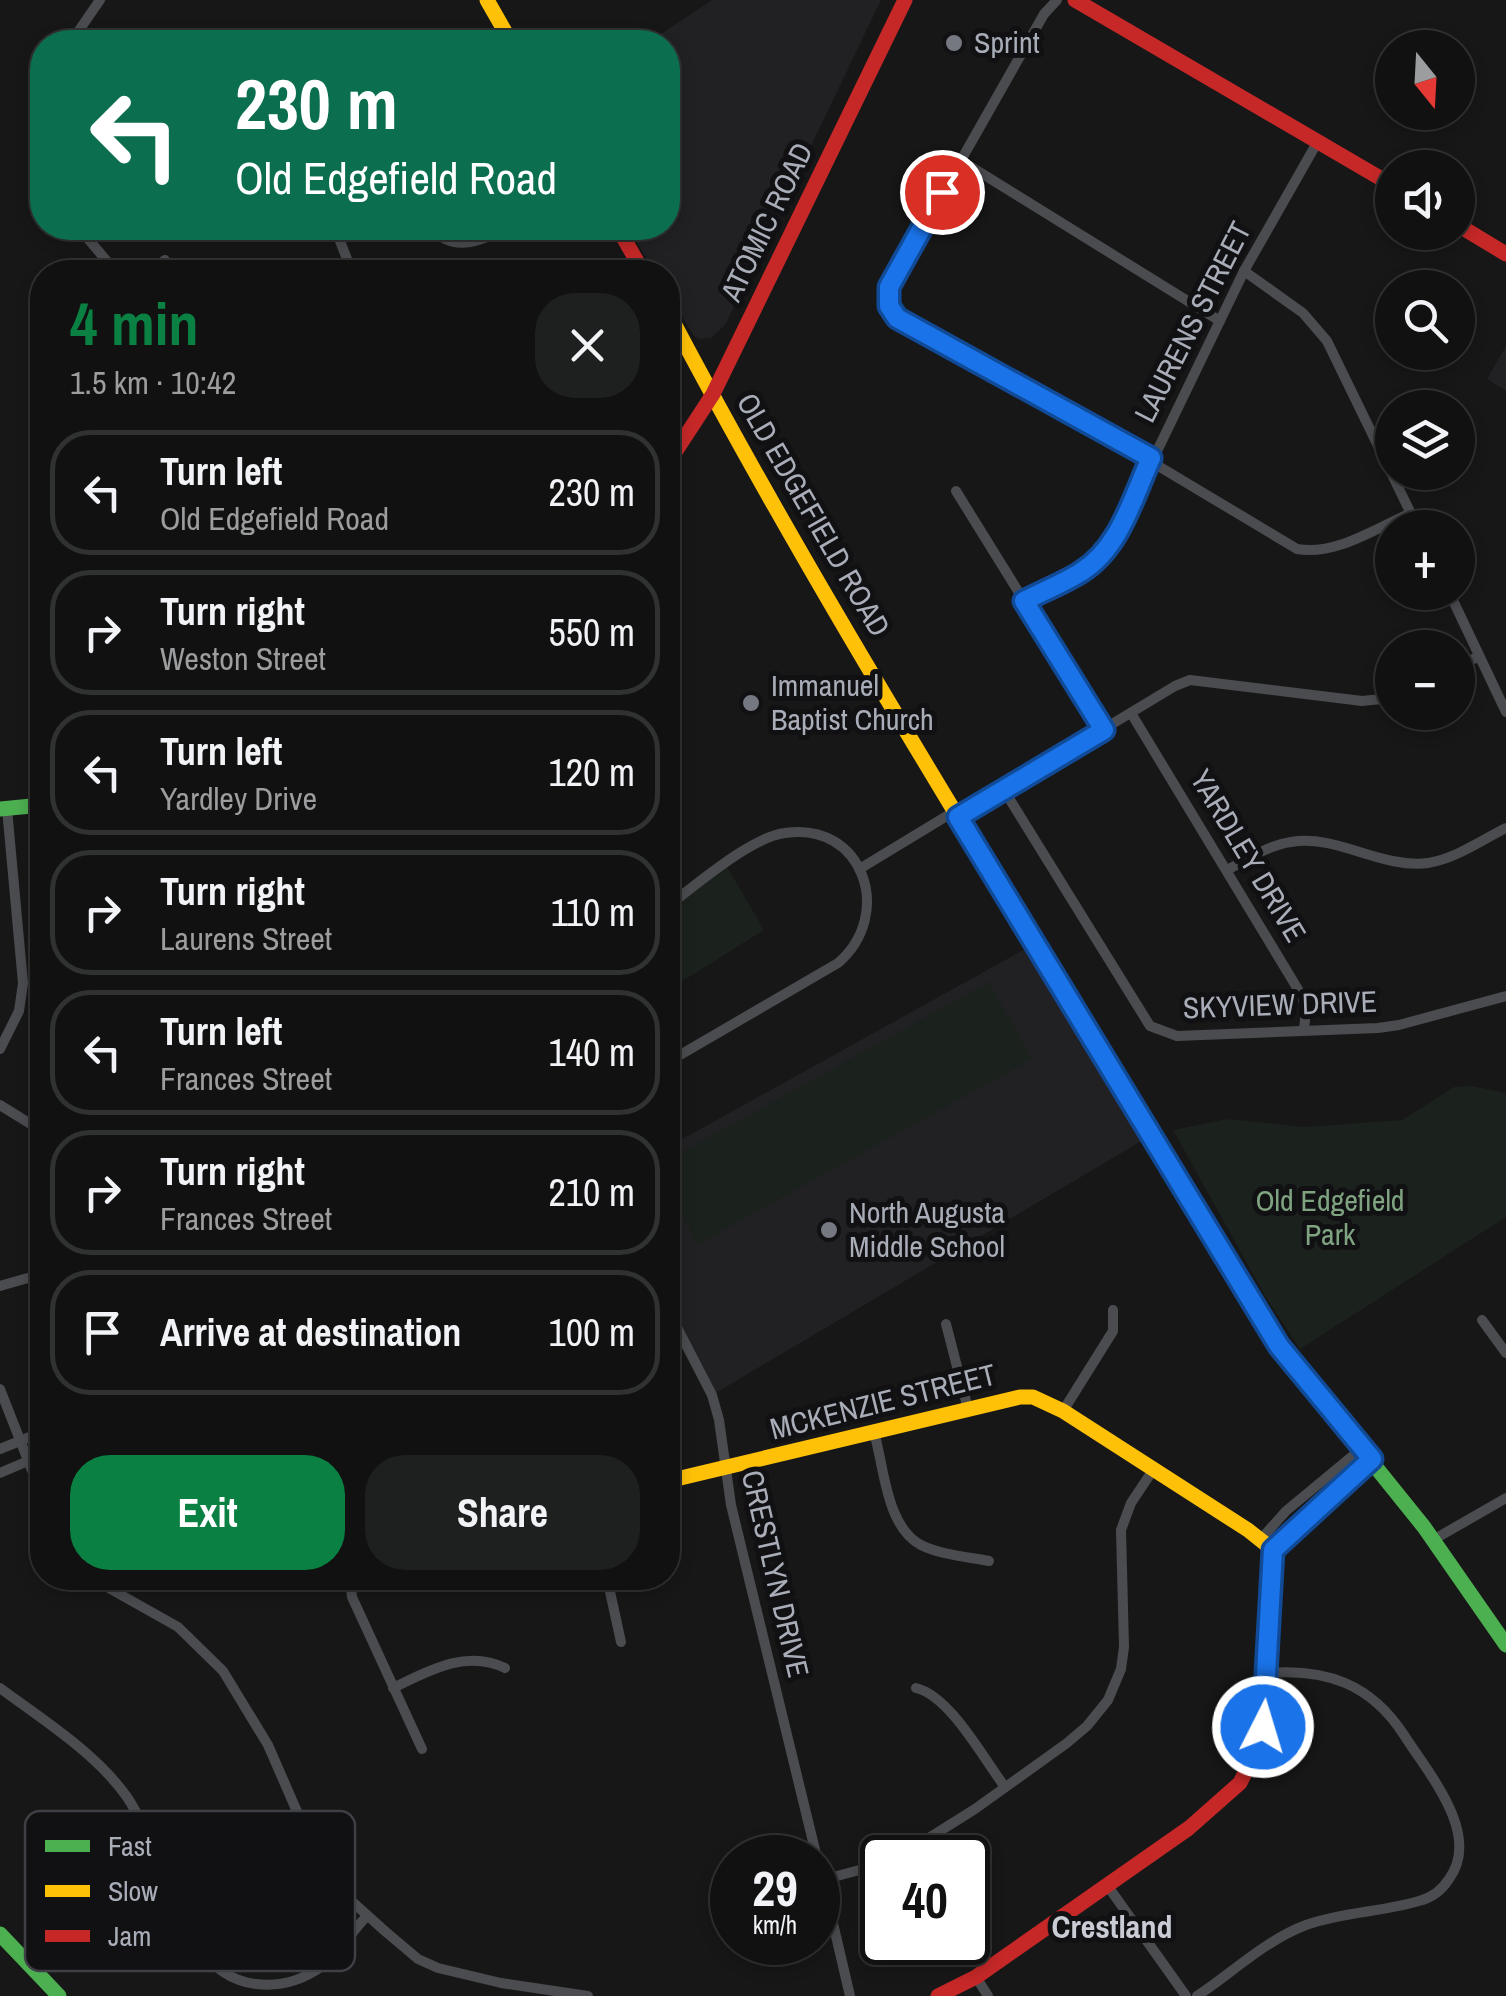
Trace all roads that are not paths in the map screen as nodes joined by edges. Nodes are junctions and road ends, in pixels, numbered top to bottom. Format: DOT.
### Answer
graph roads {
  1 [pos="100,0"];
  2 [pos="487,0"];
  3 [pos="905,0"];
  4 [pos="1057,0"];
  5 [pos="1076,0"];
  6 [pos="79,30"];
  7 [pos="504,30"];
  8 [pos="1319,140"];
  9 [pos="960,160"];
  10 [pos="1375,175"];
  11 [pos="1475,235"];
  12 [pos="89,240"];
  13 [pos="443,240"];
  14 [pos="479,240"];
  15 [pos="1506,254"];
  16 [pos="106,260"];
  17 [pos="1244,271"];
  18 [pos="1220,321"];
  19 [pos="680,334"];
  20 [pos="713,394"];
  21 [pos="680,445"];
  22 [pos="1151,460"];
  23 [pos="956,491"];
  24 [pos="1410,510"];
  25 [pos="1375,529"];
  26 [pos="1024,601"];
  27 [pos="1457,610"];
  28 [pos="1479,656"];
  29 [pos="1475,658"];
  30 [pos="1375,699"];
  31 [pos="1506,712"];
  32 [pos="1131,714"];
  33 [pos="1104,730"];
  34 [pos="1004,790"];
  35 [pos="30,806"];
  36 [pos="4,809"];
  37 [pos="957,814"];
  38 [pos="1506,828"];
  39 [pos="861,868"];
  40 [pos="1227,870"];
  41 [pos="680,897"];
  42 [pos="1506,996"];
  43 [pos="1304,1029"];
  44 [pos="0,1049"];
  45 [pos="680,1055"];
  46 [pos="0,1105"];
  47 [pos="30,1124"];
  48 [pos="30,1277"];
  49 [pos="0,1286"];
  50 [pos="1113,1310"];
  51 [pos="1482,1320"];
  52 [pos="946,1324"];
  53 [pos="680,1333"];
  54 [pos="1506,1354"];
  55 [pos="0,1389"];
  56 [pos="968,1409"];
  57 [pos="1062,1411"];
  58 [pos="874,1432"];
  59 [pos="30,1436"];
  60 [pos="20,1440"];
  61 [pos="0,1449"];
  62 [pos="1367,1453"];
  63 [pos="28,1460"];
  64 [pos="30,1465"];
  65 [pos="724,1469"];
  66 [pos="1153,1470"];
  67 [pos="0,1473"];
  68 [pos="680,1479"];
  69 [pos="1506,1498"];
  70 [pos="1434,1540"];
  71 [pos="1267,1545"];
  72 [pos="989,1562"];
  73 [pos="112,1590"];
  74 [pos="351,1590"];
  75 [pos="610,1590"];
  76 [pos="622,1642"];
  77 [pos="1506,1646"];
  78 [pos="505,1668"];
  79 [pos="1267,1673"];
  80 [pos="0,1688"];
  81 [pos="393,1688"];
  82 [pos="916,1688"];
  83 [pos="422,1750"];
  84 [pos="1005,1787"];
  85 [pos="135,1811"];
  86 [pos="297,1811"];
  87 [pos="812,1835"];
  88 [pos="936,1835"];
  89 [pos="1108,1885"];
  90 [pos="355,1903"];
  91 [pos="367,1916"];
  92 [pos="355,1930"];
  93 [pos="0,1934"];
  94 [pos="840,1955"];
  95 [pos="25,1960"];
  96 [pos="35,1971"];
  97 [pos="221,1971"];
  98 [pos="312,1971"];
  99 [pos="976,1977"];
  100 [pos="560,1993"];
  101 [pos="59,1996"];
  102 [pos="588,1996"];
  103 [pos="850,1996"];
  104 [pos="938,1996"];
  105 [pos="988,1996"];
  106 [pos="1186,1996"];
  107 [pos="1197,1996"];
  1 -- 6 [label="street"];
  2 -- 7 [label="street"];
  3 -- 20 [label="street, ATOMIC ROAD"];
  4 -- 9 [label="street"];
  5 -- 8 [label="street"];
  8 -- 10 [label="street"];
  8 -- 17 [label="street, LAURENS STREET"];
  9 -- 18 [label="street"];
  9 -- 22 [label="street"];
  11 -- 15 [label="street"];
  12 -- 16 [label="street"];
  13 -- 14 [label="street"];
  17 -- 18 [label="street, LAURENS STREET"];
  17 -- 24 [label="street"];
  18 -- 22 [label="street, LAURENS STREET"];
  19 -- 20 [label="street, OLD EDGEFIELD ROAD"];
  20 -- 21 [label="street, ATOMIC ROAD"];
  20 -- 37 [label="street, OLD EDGEFIELD ROAD"];
  22 -- 25 [label="street"];
  22 -- 26 [label="street, LAURENS STREET"];
  23 -- 26 [label="street"];
  26 -- 33 [label="street"];
  27 -- 28 [label="street"];
  28 -- 29 [label="street"];
  28 -- 31 [label="street"];
  30 -- 32 [label="street"];
  32 -- 33 [label="street"];
  32 -- 40 [label="street, YARDLEY DRIVE"];
  33 -- 34 [label="street"];
  34 -- 37 [label="street"];
  34 -- 43 [label="street, SKYVIEW DRIVE"];
  35 -- 36 [label="street"];
  36 -- 44 [label="street"];
  37 -- 39 [label="street"];
  37 -- 62 [label="street, OLD EDGEFIELD ROAD"];
  38 -- 40 [label="street"];
  39 -- 41 [label="street"];
  39 -- 45 [label="street"];
  40 -- 43 [label="street, YARDLEY DRIVE"];
  42 -- 43 [label="street, SKYVIEW DRIVE"];
  46 -- 47 [label="street"];
  48 -- 49 [label="street"];
  50 -- 57 [label="street"];
  51 -- 54 [label="street"];
  52 -- 56 [label="street"];
  53 -- 65 [label="street, CRESTLYN DRIVE"];
  55 -- 60 [label="street"];
  56 -- 57 [label="street, MCKENZIE STREET"];
  56 -- 58 [label="street, MCKENZIE STREET"];
  57 -- 66 [label="street, MCKENZIE STREET"];
  58 -- 65 [label="street, MCKENZIE STREET"];
  58 -- 72 [label="street"];
  59 -- 60 [label="street"];
  60 -- 61 [label="street"];
  60 -- 63 [label="street"];
  62 -- 70 [label="street, OLD EDGEFIELD ROAD"];
  62 -- 71 [label="street"];
  62 -- 71 [label="street"];
  63 -- 64 [label="street"];
  63 -- 67 [label="street"];
  65 -- 68 [label="street, MCKENZIE STREET"];
  65 -- 87 [label="street, CRESTLYN DRIVE"];
  66 -- 71 [label="street, MCKENZIE STREET"];
  66 -- 84 [label="street"];
  69 -- 70 [label="street"];
  70 -- 77 [label="street, OLD EDGEFIELD ROAD"];
  71 -- 79 [label="street"];
  73 -- 86 [label="street"];
  74 -- 81 [label="street"];
  75 -- 76 [label="street"];
  78 -- 81 [label="street"];
  79 -- 89 [label="street"];
  79 -- 107 [label="street"];
  80 -- 85 [label="street"];
  81 -- 83 [label="street"];
  82 -- 84 [label="street"];
  84 -- 88 [label="street"];
  89 -- 99 [label="street"];
  89 -- 106 [label="street"];
  90 -- 91 [label="street"];
  91 -- 92 [label="street"];
  91 -- 100 [label="street"];
  93 -- 95 [label="street"];
  94 -- 103 [label="street, CRESTLYN DRIVE"];
  96 -- 101 [label="street"];
  97 -- 98 [label="street"];
  99 -- 104 [label="street"];
  99 -- 105 [label="street"];
  100 -- 102 [label="street"];
}
